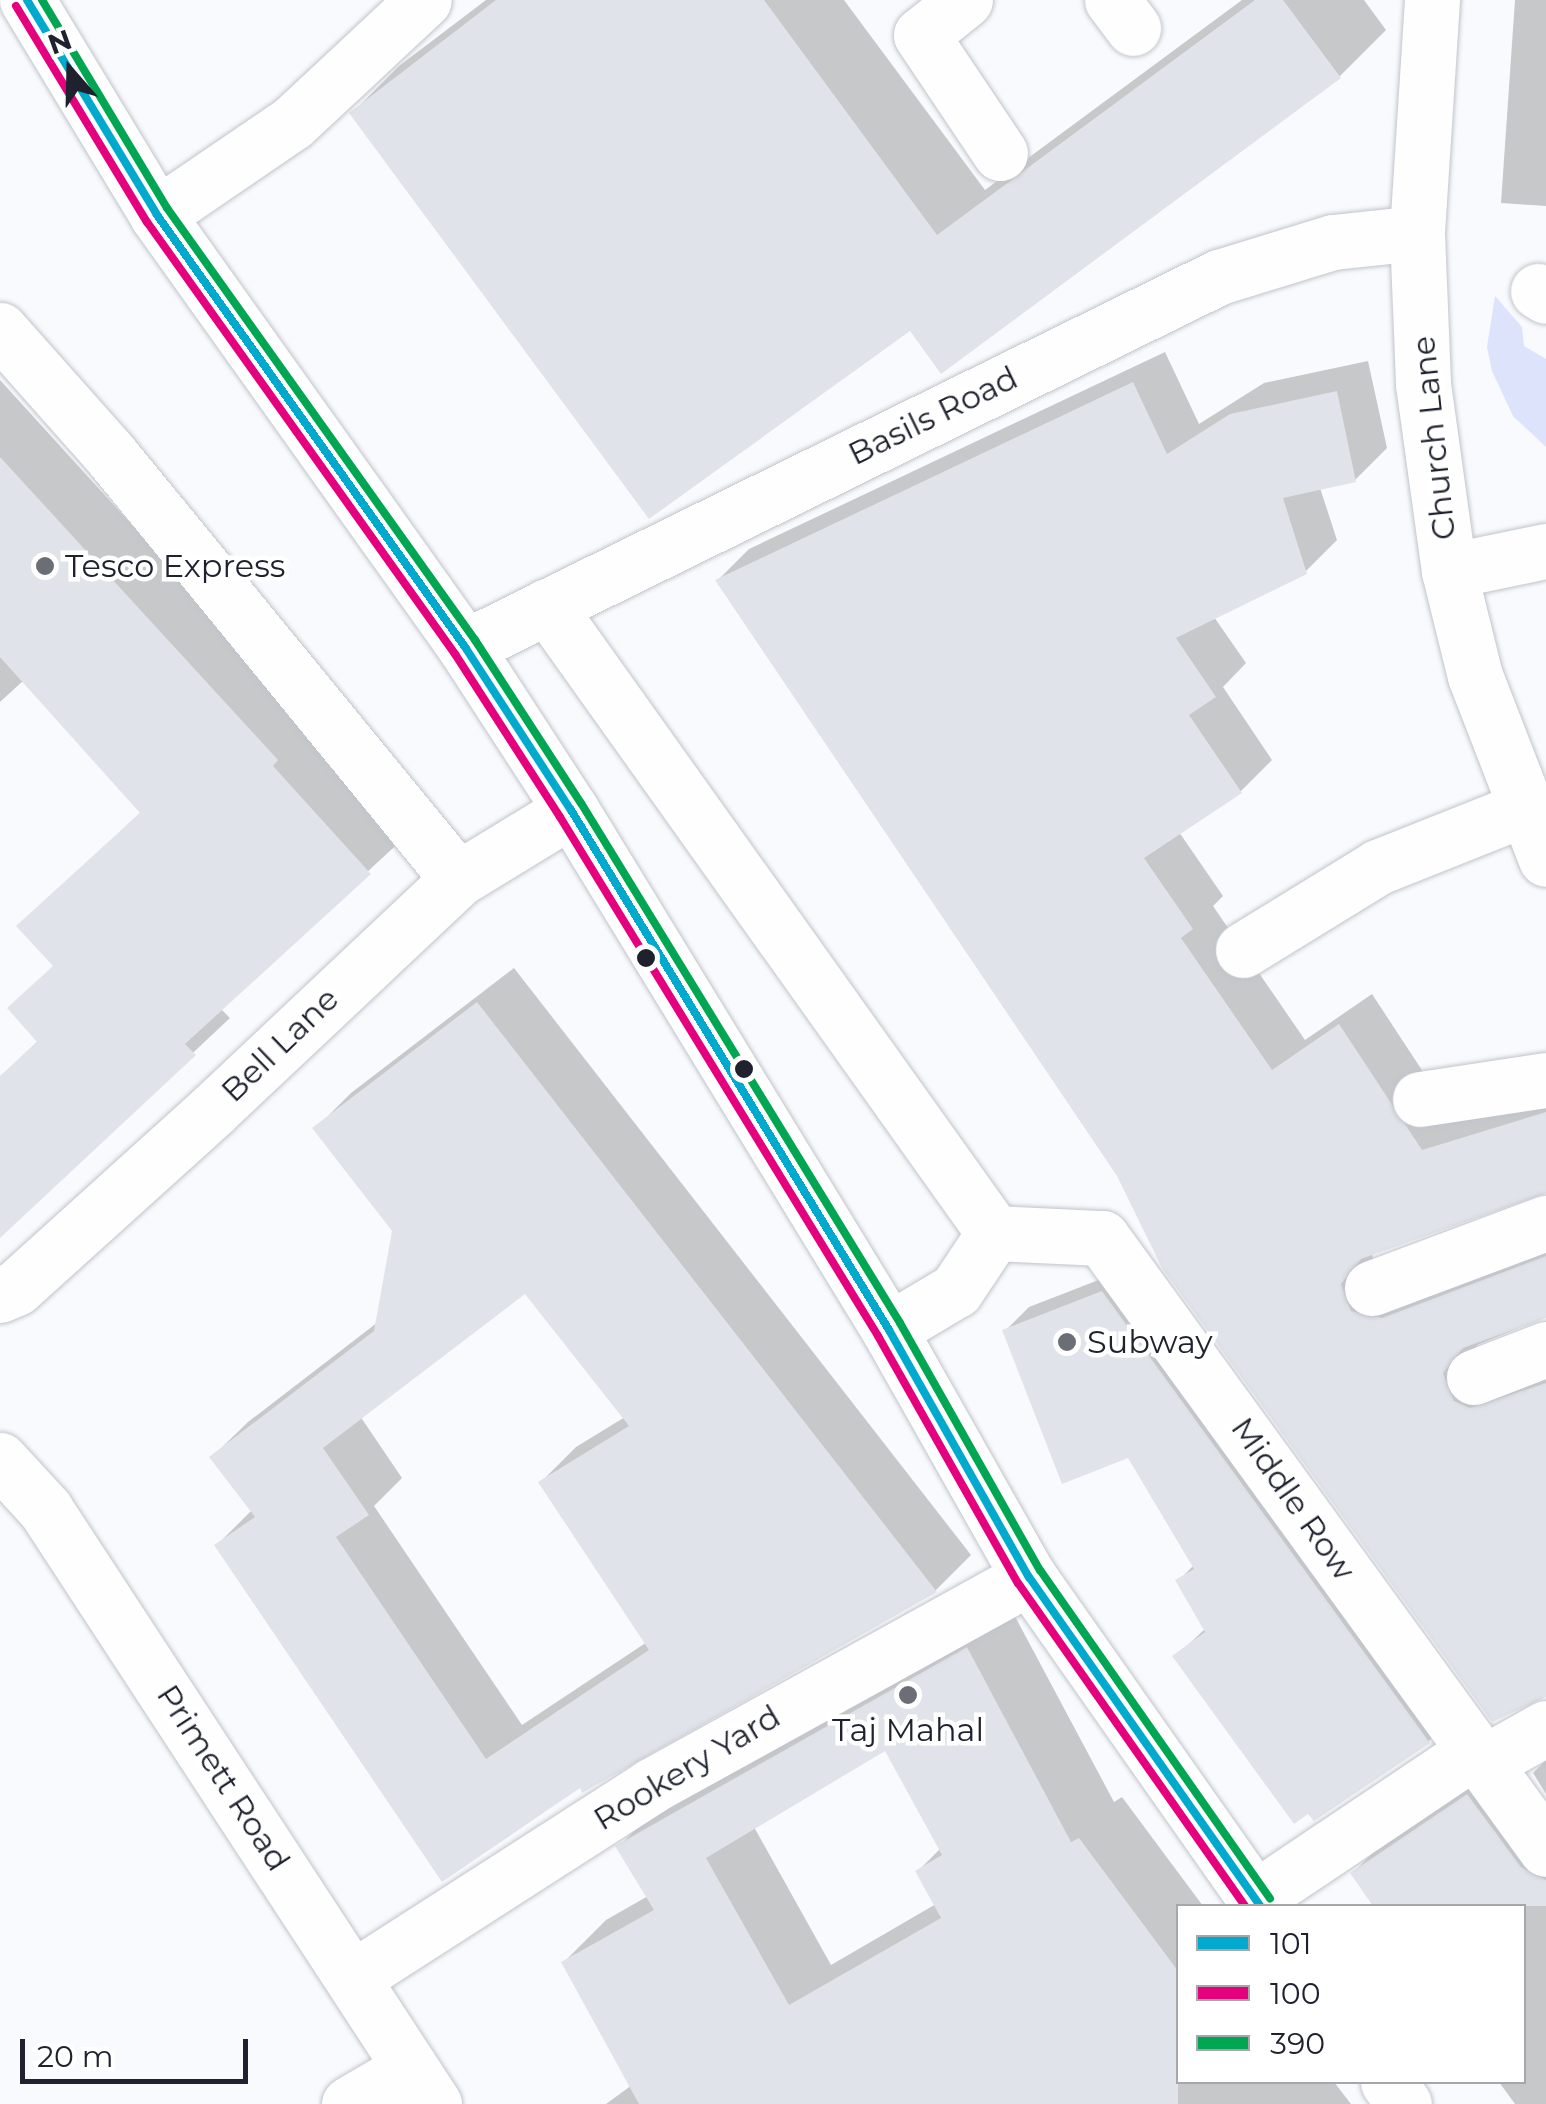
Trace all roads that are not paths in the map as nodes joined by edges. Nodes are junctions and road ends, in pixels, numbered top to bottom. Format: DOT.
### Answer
graph roads {
  1 [pos="27,0"];
  2 [pos="424,0"];
  3 [pos="965,0"];
  4 [pos="1432,0"];
  5 [pos="1000,153"];
  6 [pos="157,216"];
  7 [pos="1417,233"];
  8 [pos="0,330"];
  9 [pos="1546,550"];
  10 [pos="1449,570"];
  11 [pos="547,606"];
  12 [pos="465,647"];
  13 [pos="1526,808"];
  14 [pos="571,810"];
  15 [pos="1546,859"];
  16 [pos="458,879"];
  17 [pos="1243,950"];
  18 [pos="1546,1080"];
  19 [pos="1420,1099"];
  20 [pos="1546,1223"];
  21 [pos="994,1233"];
  22 [pos="1372,1288"];
  23 [pos="8,1291"];
  24 [pos="889,1330"];
  25 [pos="1546,1348"];
  26 [pos="1474,1378"];
  27 [pos="0,1460"];
  28 [pos="1029,1577"];
  29 [pos="1546,1728"];
  30 [pos="1478,1758"];
  31 [pos="1546,1849"];
  32 [pos="1257,1903"];
  33 [pos="354,1977"];
  34 [pos="422,2086"];
  35 [pos="349,2104"];
  1 -- 6 [label="street"];
  2 -- 6 [label="street"];
  3 -- 5 [label="street"];
  4 -- 7 [label="street, Church Lane"];
  6 -- 12 [label="street"];
  7 -- 10 [label="street, Church Lane"];
  7 -- 11 [label="street, Basils Road"];
  8 -- 16 [label="street"];
  9 -- 10 [label="street"];
  10 -- 13 [label="street, Church Lane"];
  11 -- 12 [label="street, Basils Road"];
  11 -- 21 [label="street"];
  12 -- 14 [label="street"];
  13 -- 15 [label="street, Church Lane"];
  13 -- 17 [label="street"];
  14 -- 16 [label="street, Bell Lane"];
  14 -- 24 [label="street"];
  16 -- 23 [label="street, Bell Lane"];
  18 -- 19 [label="street"];
  20 -- 22 [label="street"];
  21 -- 24 [label="street"];
  21 -- 30 [label="street, Middle Row"];
  24 -- 28 [label="street"];
  25 -- 26 [label="street"];
  27 -- 33 [label="street, Primett Road"];
  28 -- 32 [label="street"];
  28 -- 33 [label="street, Rookery Yard"];
  29 -- 30 [label="street"];
  30 -- 31 [label="street, Middle Row"];
  30 -- 32 [label="street"];
  33 -- 34 [label="street, Primett Road"];
  34 -- 35 [label="street"];
}
